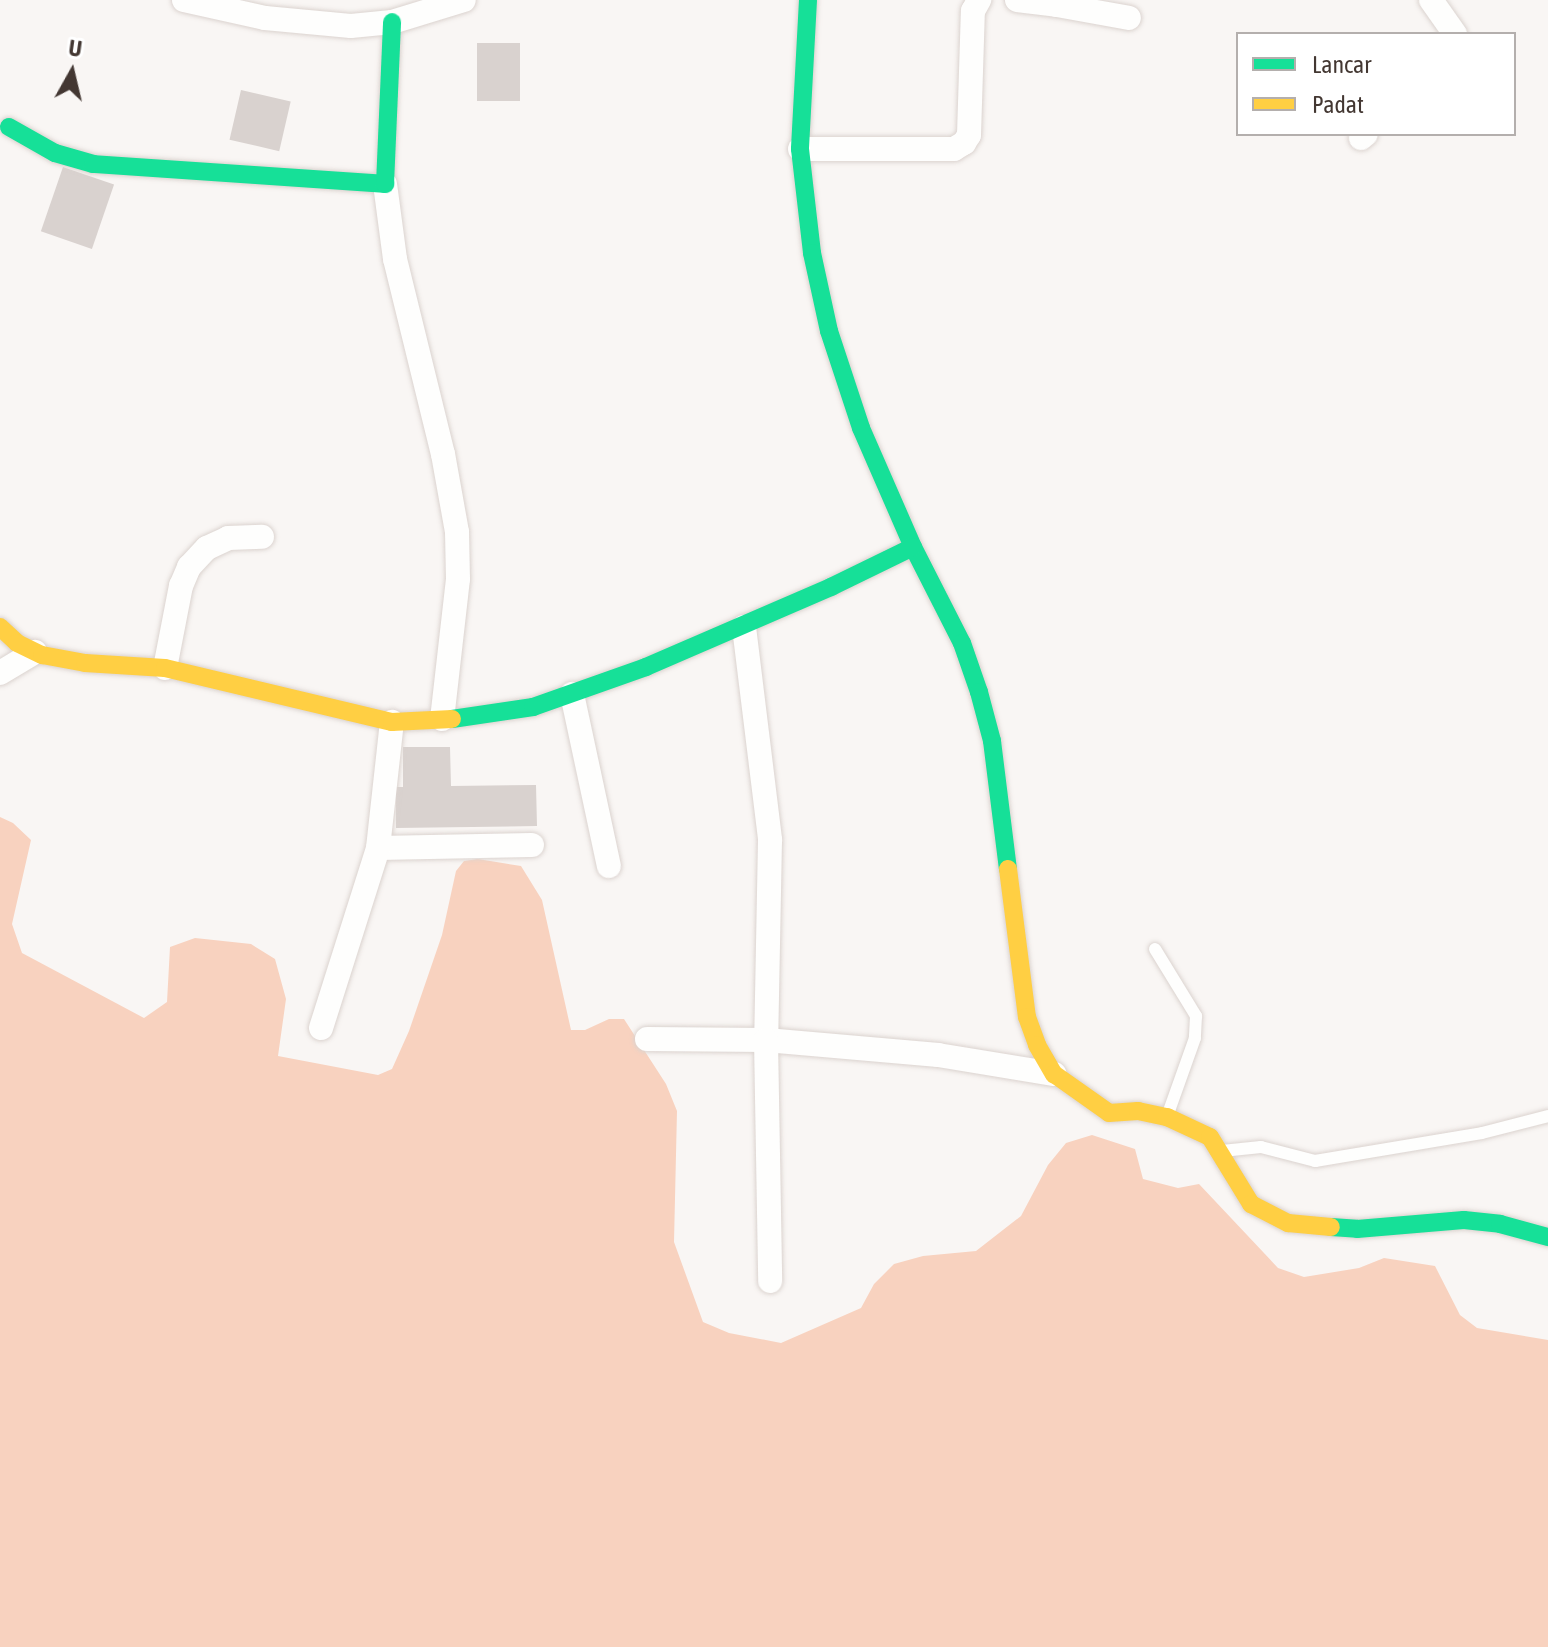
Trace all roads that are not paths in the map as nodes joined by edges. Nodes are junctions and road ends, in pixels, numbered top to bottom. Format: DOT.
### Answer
graph roads {
  1 [pos="184,0"];
  2 [pos="464,0"];
  3 [pos="806,0"];
  4 [pos="979,0"];
  5 [pos="1017,0"];
  6 [pos="1431,0"];
  7 [pos="1057,2"];
  8 [pos="1129,18"];
  9 [pos="392,22"];
  10 [pos="1454,32"];
  11 [pos="9,127"];
  12 [pos="800,149"];
  13 [pos="385,184"];
  14 [pos="262,537"];
  15 [pos="913,547"];
  16 [pos="0,627"];
  17 [pos="744,627"];
  18 [pos="35,652"];
  19 [pos="165,668"];
  20 [pos="0,673"];
  21 [pos="572,694"];
  22 [pos="442,719"];
  23 [pos="392,722"];
  24 [pos="532,845"];
  25 [pos="378,848"];
  26 [pos="609,866"];
  27 [pos="1155,949"];
  28 [pos="321,1028"];
  29 [pos="647,1039"];
  30 [pos="766,1040"];
  31 [pos="1054,1074"];
  32 [pos="1548,1116"];
  33 [pos="1167,1117"];
  34 [pos="1220,1152"];
  35 [pos="1548,1237"];
  36 [pos="770,1281"];
  1 -- 9 [label="street"];
  2 -- 9 [label="street"];
  3 -- 12 [label="street"];
  4 -- 12 [label="street"];
  5 -- 7 [label="street"];
  6 -- 10 [label="street"];
  7 -- 8 [label="street"];
  9 -- 13 [label="street"];
  11 -- 13 [label="street"];
  12 -- 15 [label="street"];
  13 -- 22 [label="street"];
  14 -- 19 [label="street"];
  15 -- 17 [label="street"];
  15 -- 31 [label="street"];
  16 -- 18 [label="street"];
  17 -- 21 [label="street"];
  17 -- 30 [label="street"];
  18 -- 19 [label="street"];
  18 -- 20 [label="street"];
  19 -- 23 [label="street"];
  21 -- 22 [label="street"];
  21 -- 26 [label="street"];
  22 -- 23 [label="street"];
  23 -- 25 [label="street"];
  24 -- 25 [label="street"];
  25 -- 28 [label="street"];
  27 -- 33 [label="lane"];
  29 -- 30 [label="street"];
  30 -- 31 [label="street"];
  30 -- 36 [label="street"];
  31 -- 33 [label="street"];
  32 -- 34 [label="lane"];
  33 -- 34 [label="street"];
  34 -- 35 [label="street"];
}
